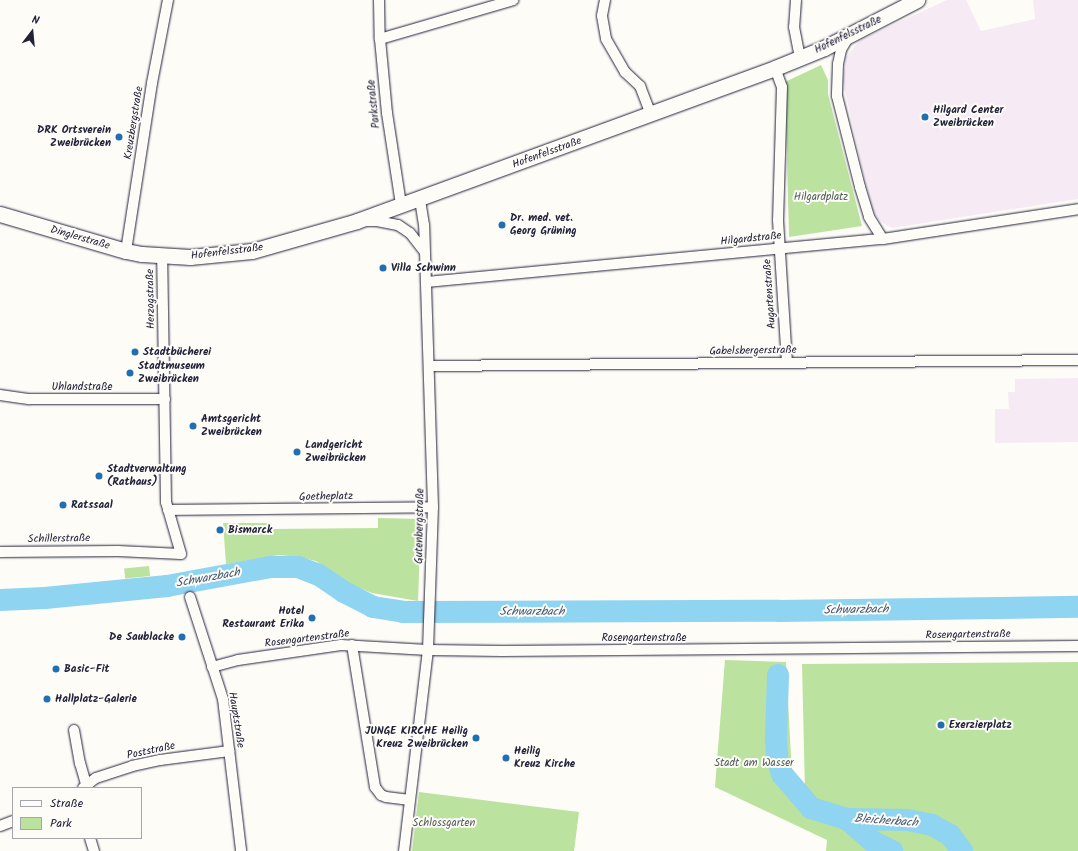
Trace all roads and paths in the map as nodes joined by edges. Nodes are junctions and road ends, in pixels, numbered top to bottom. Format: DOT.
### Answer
graph roads {
  1 [pos="168,0"];
  2 [pos="378,0"];
  3 [pos="513,0"];
  4 [pos="605,0"];
  5 [pos="796,0"];
  6 [pos="917,0"];
  7 [pos="850,35"];
  8 [pos="380,39"];
  9 [pos="800,58"];
  10 [pos="775,68"];
  11 [pos="652,114"];
  12 [pos="420,198"];
  13 [pos="401,205"];
  14 [pos="1078,209"];
  15 [pos="0,214"];
  16 [pos="357,221"];
  17 [pos="883,239"];
  18 [pos="779,248"];
  19 [pos="126,251"];
  20 [pos="424,251"];
  21 [pos="162,256"];
  22 [pos="426,282"];
  23 [pos="1078,360"];
  24 [pos="787,362"];
  25 [pos="429,366"];
  26 [pos="0,395"];
  27 [pos="164,398"];
  28 [pos="433,507"];
  29 [pos="168,510"];
  30 [pos="0,552"];
  31 [pos="181,554"];
  32 [pos="190,597"];
  33 [pos="352,645"];
  34 [pos="1078,646"];
  35 [pos="428,650"];
  36 [pos="212,667"];
  37 [pos="74,730"];
  38 [pos="229,751"];
  39 [pos="85,786"];
  40 [pos="410,800"];
  41 [pos="12,821"];
  42 [pos="0,826"];
  43 [pos="90,839"];
  44 [pos="94,851"];
  45 [pos="241,851"];
  46 [pos="404,851"];
  1 -- 19 [label="street, Kreuzbergstraße"];
  2 -- 8 [label="street, Parkstraße"];
  3 -- 8 [label="street"];
  4 -- 11 [label="street"];
  5 -- 9 [label="street"];
  6 -- 7 [label="main road, Hofenfelsstraße"];
  7 -- 9 [label="main road, Hofenfelsstraße"];
  7 -- 17 [label="street"];
  8 -- 13 [label="street, Parkstraße"];
  9 -- 10 [label="main road, Hofenfelsstraße"];
  10 -- 11 [label="main road, Hofenfelsstraße"];
  10 -- 18 [label="street"];
  11 -- 12 [label="main road, Hofenfelsstraße"];
  12 -- 13 [label="main road, Hofenfelsstraße"];
  12 -- 20 [label="street, Gutenbergstraße"];
  13 -- 16 [label="main road, Hofenfelsstraße"];
  14 -- 17 [label="street, Hilgardstraße"];
  15 -- 19 [label="main road, Dinglerstraße"];
  16 -- 20 [label="street"];
  16 -- 21 [label="main road, Hofenfelsstraße"];
  17 -- 18 [label="street, Hilgardstraße"];
  18 -- 22 [label="street, Hilgardstraße"];
  18 -- 24 [label="street, Augartenstraße"];
  19 -- 21 [label="main road, Dinglerstraße"];
  20 -- 22 [label="street, Gutenbergstraße"];
  21 -- 27 [label="street, Herzogstraße"];
  22 -- 25 [label="street, Gutenbergstraße"];
  23 -- 24 [label="street, Gabelsbergerstraße"];
  24 -- 25 [label="street, Gabelsbergerstraße"];
  25 -- 28 [label="street, Gutenbergstraße"];
  26 -- 27 [label="street, Uhlandstraße"];
  27 -- 29 [label="street, Herzogstraße"];
  28 -- 29 [label="street, Goetheplatz"];
  28 -- 35 [label="street, Gutenbergstraße"];
  29 -- 31 [label="street, Herzogstraße"];
  30 -- 31 [label="street, Schillerstraße"];
  32 -- 36 [label="street, Hauptstraße"];
  33 -- 35 [label="street, Rosengartenstraße"];
  33 -- 36 [label="street, Rosengartenstraße"];
  33 -- 40 [label="street"];
  34 -- 35 [label="street, Rosengartenstraße"];
  35 -- 40 [label="street, Gutenbergstraße"];
  36 -- 38 [label="street, Hauptstraße"];
  37 -- 39 [label="street"];
  38 -- 39 [label="street, Poststraße"];
  38 -- 45 [label="street, Hauptstraße"];
  40 -- 46 [label="street, Gutenbergstraße"];
  41 -- 42 [label="street"];
  43 -- 44 [label="street"];
}
